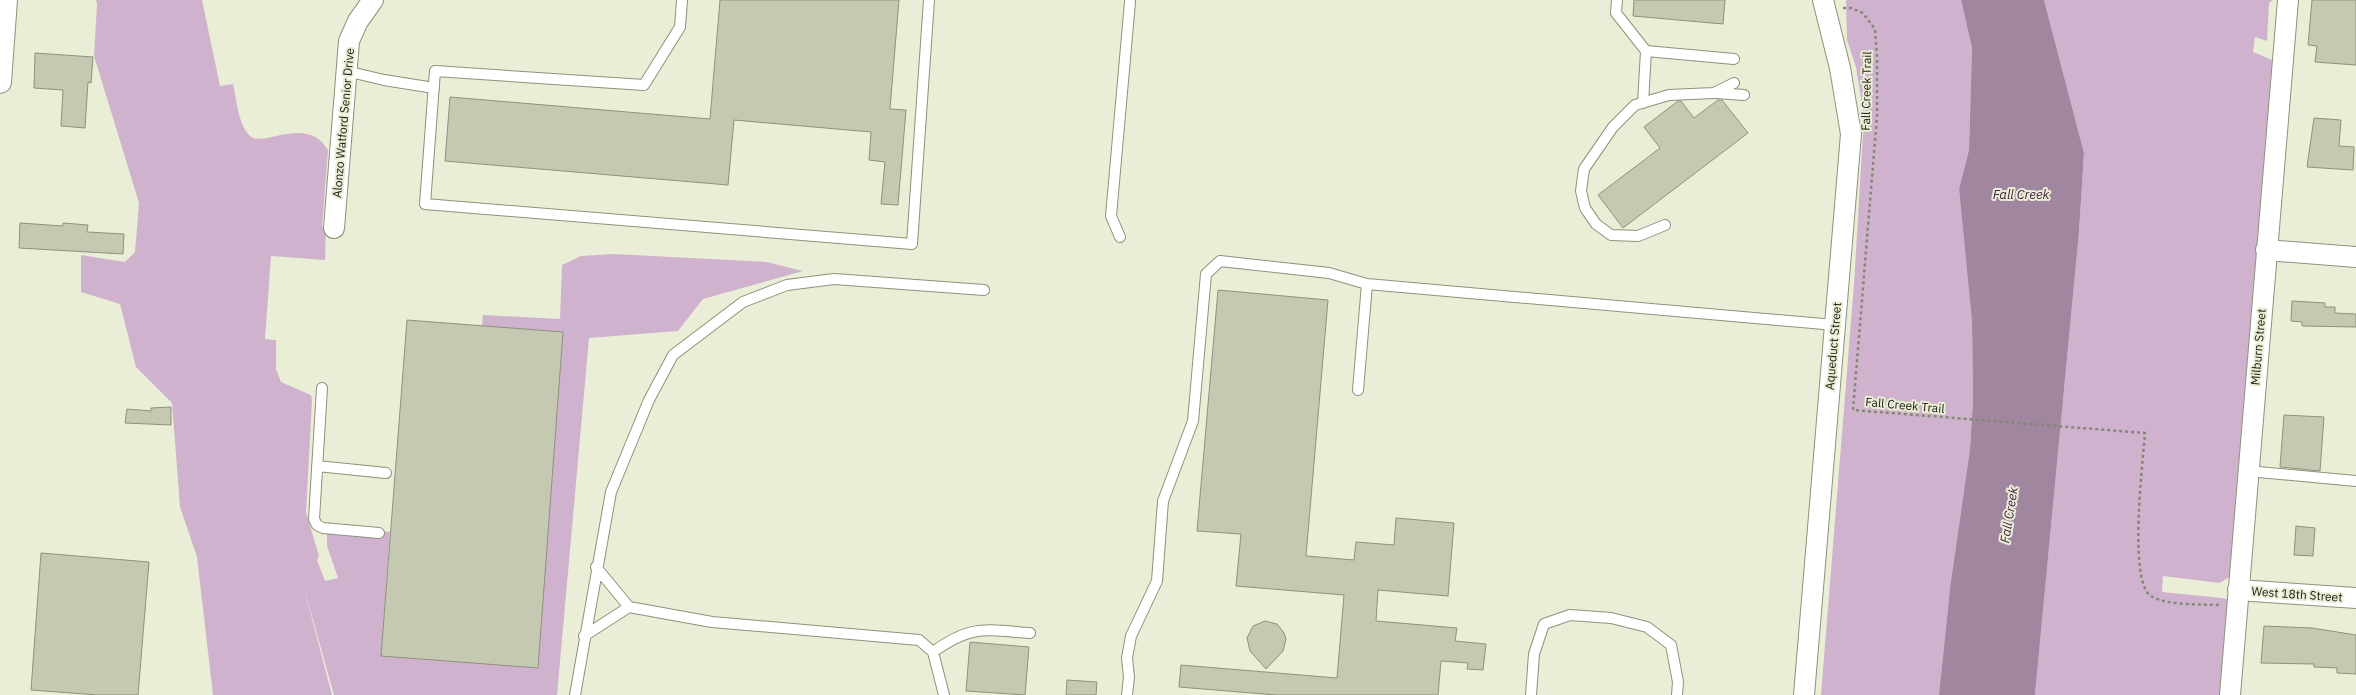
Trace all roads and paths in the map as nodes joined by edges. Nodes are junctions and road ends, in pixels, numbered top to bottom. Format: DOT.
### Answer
graph roads {
  1 [pos="373,0"];
  2 [pos="682,0"];
  3 [pos="929,0"];
  4 [pos="1617,0"];
  5 [pos="2288,0"];
  6 [pos="4,2"];
  7 [pos="1130,2"];
  8 [pos="1830,4"];
  9 [pos="1646,50"];
  10 [pos="1734,59"];
  11 [pos="346,71"];
  12 [pos="0,82"];
  13 [pos="1734,83"];
  14 [pos="434,88"];
  15 [pos="1714,93"];
  16 [pos="1744,95"];
  17 [pos="1643,103"];
  18 [pos="1665,225"];
  19 [pos="334,228"];
  20 [pos="1120,237"];
  21 [pos="2266,250"];
  22 [pos="2356,257"];
  23 [pos="1366,284"];
  24 [pos="984,290"];
  25 [pos="1835,326"];
  26 [pos="322,388"];
  27 [pos="1358,390"];
  28 [pos="317,466"];
  29 [pos="2248,471"];
  30 [pos="386,472"];
  31 [pos="2356,481"];
  32 [pos="379,532"];
  33 [pos="596,567"];
  34 [pos="2238,590"];
  35 [pos="2356,598"];
  36 [pos="2224,606"];
  37 [pos="629,607"];
  38 [pos="1030,633"];
  39 [pos="584,636"];
  40 [pos="933,652"];
  41 [pos="575,695"];
  42 [pos="944,695"];
  43 [pos="1127,695"];
  44 [pos="1530,695"];
  45 [pos="1677,695"];
  46 [pos="1804,695"];
  47 [pos="2230,695"];
  1 -- 11 [label="street, Alonzo Watford Senior Drive"];
  2 -- 14 [label="lane"];
  3 -- 14 [label="lane"];
  4 -- 9 [label="lane"];
  5 -- 21 [label="street, Milburn Street"];
  6 -- 12 [label="main road"];
  7 -- 20 [label="lane"];
  8 -- 25 [label="street, Aqueduct Street"];
  8 -- 36 [label="path, Fall Creek Trail"];
  9 -- 10 [label="lane"];
  9 -- 17 [label="lane"];
  11 -- 14 [label="lane"];
  11 -- 19 [label="street, Alonzo Watford Senior Drive"];
  13 -- 15 [label="lane"];
  15 -- 16 [label="lane"];
  15 -- 17 [label="lane"];
  17 -- 18 [label="lane"];
  21 -- 22 [label="street"];
  21 -- 29 [label="street, Milburn Street"];
  23 -- 25 [label="lane"];
  23 -- 27 [label="lane"];
  23 -- 43 [label="lane"];
  24 -- 33 [label="lane"];
  25 -- 46 [label="street, Aqueduct Street"];
  26 -- 28 [label="lane"];
  28 -- 30 [label="lane"];
  28 -- 32 [label="lane"];
  29 -- 31 [label="lane"];
  29 -- 34 [label="street, Milburn Street"];
  33 -- 37 [label="lane"];
  33 -- 39 [label="lane"];
  34 -- 35 [label="street, West 18th Street"];
  34 -- 47 [label="street, Milburn Street"];
  37 -- 39 [label="lane"];
  37 -- 40 [label="lane"];
  38 -- 40 [label="lane"];
  39 -- 41 [label="lane"];
  40 -- 42 [label="lane"];
  44 -- 45 [label="lane"];
}
